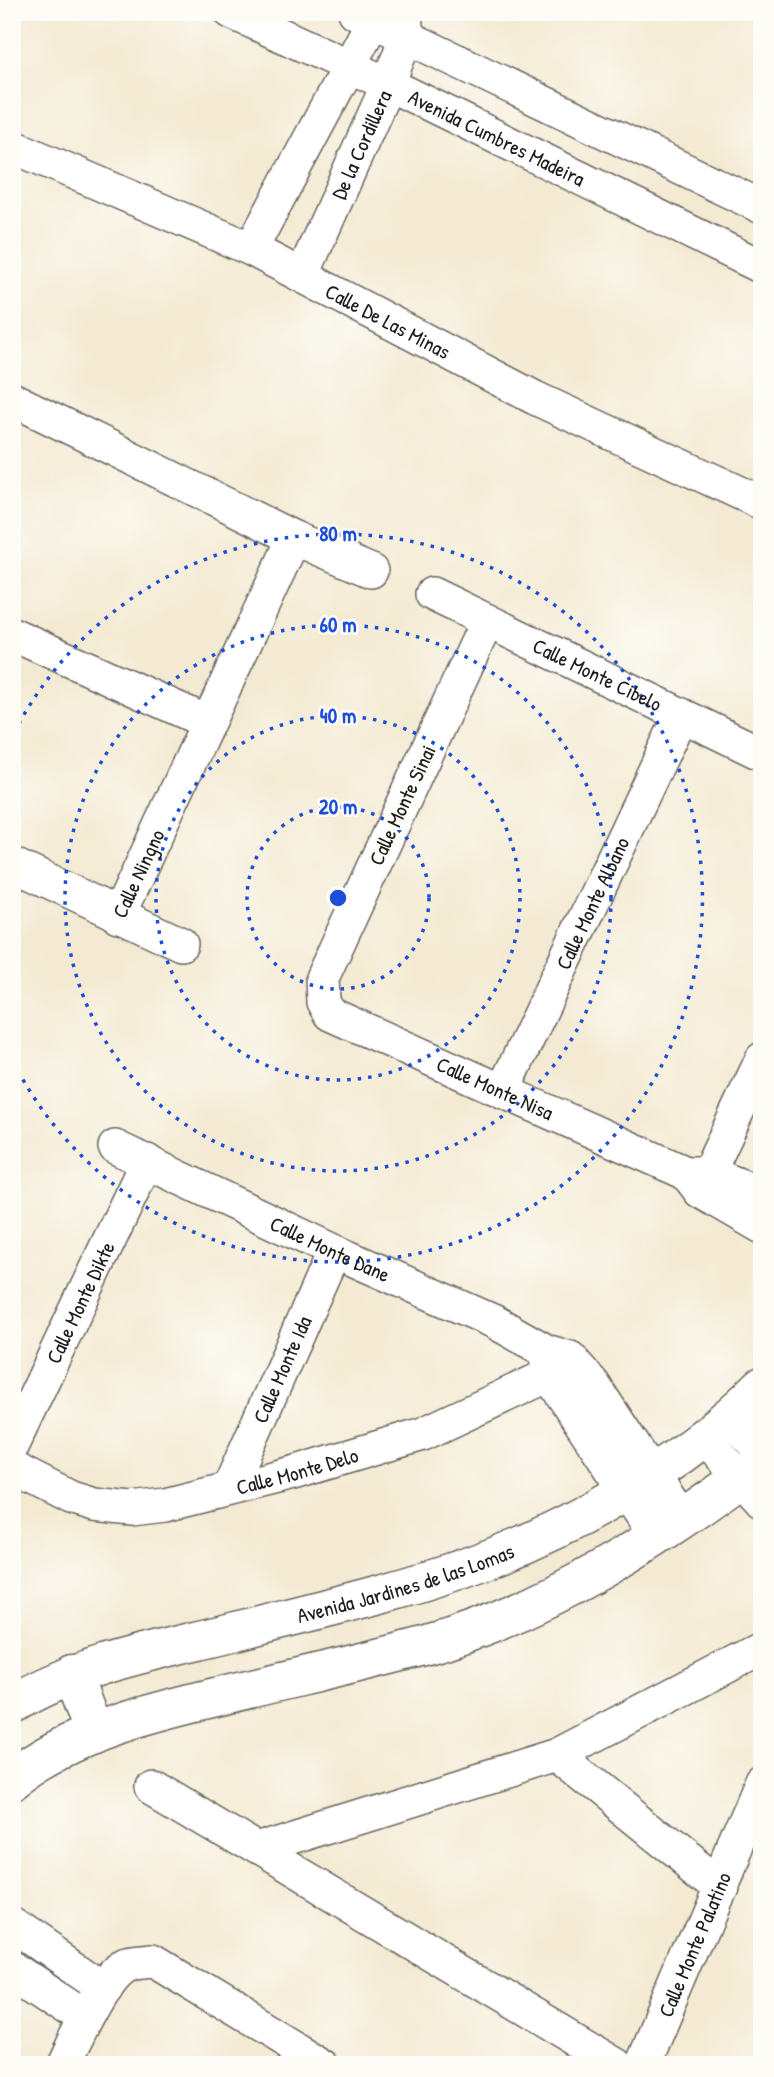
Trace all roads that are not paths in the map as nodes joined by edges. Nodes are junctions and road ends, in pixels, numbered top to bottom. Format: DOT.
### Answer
graph roads {
  1 [pos="231,12"];
  2 [pos="386,18"];
  3 [pos="348,67"];
  4 [pos="388,84"];
  5 [pos="12,146"];
  6 [pos="762,207"];
  7 [pos="251,249"];
  8 [pos="762,267"];
  9 [pos="303,274"];
  10 [pos="12,399"];
  11 [pos="762,503"];
  12 [pos="294,538"];
  13 [pos="371,571"];
  14 [pos="432,594"];
  15 [pos="487,621"];
  16 [pos="12,634"];
  17 [pos="681,715"];
  18 [pos="207,722"];
  19 [pos="762,754"];
  20 [pos="12,864"];
  21 [pos="118,916"];
  22 [pos="181,944"];
  23 [pos="321,991"];
  24 [pos="762,1059"];
  25 [pos="503,1091"];
  26 [pos="115,1147"];
  27 [pos="147,1161"];
  28 [pos="698,1179"];
  29 [pos="762,1194"];
  30 [pos="762,1227"];
  31 [pos="334,1251"];
  32 [pos="555,1361"];
  33 [pos="762,1386"];
  34 [pos="717,1428"];
  35 [pos="12,1445"];
  36 [pos="12,1468"];
  37 [pos="756,1473"];
  38 [pos="640,1480"];
  39 [pos="229,1488"];
  40 [pos="669,1527"];
  41 [pos="762,1648"];
  42 [pos="72,1674"];
  43 [pos="12,1705"];
  44 [pos="94,1733"];
  45 [pos="557,1755"];
  46 [pos="12,1779"];
  47 [pos="762,1784"];
  48 [pos="151,1786"];
  49 [pos="257,1849"];
  50 [pos="720,1887"];
  51 [pos="12,1925"];
  52 [pos="12,1968"];
  53 [pos="103,1988"];
  54 [pos="85,2017"];
  55 [pos="62,2065"];
  56 [pos="325,2065"];
  57 [pos="617,2065"];
  58 [pos="643,2065"];
  1 -- 3 [label="street, Avenida Cumbres Madeira"];
  2 -- 3 [label="street, De la Cordillera"];
  2 -- 4 [label="street, De la Cordillera"];
  2 -- 6 [label="street"];
  3 -- 4 [label="street, Avenida Cumbres Madeira"];
  3 -- 7 [label="street, De la Cordillera"];
  4 -- 8 [label="street, Avenida Cumbres Madeira"];
  4 -- 9 [label="street, De la Cordillera"];
  5 -- 7 [label="street, Calle De Las Minas"];
  7 -- 9 [label="street, Calle De Las Minas"];
  9 -- 11 [label="street, Calle De Las Minas"];
  10 -- 12 [label="street"];
  12 -- 13 [label="street"];
  12 -- 18 [label="street, Calle Ningno"];
  14 -- 15 [label="street, Calle Monte Cibelo"];
  15 -- 17 [label="street, Calle Monte Cibelo"];
  15 -- 23 [label="street, Calle Monte Sinai"];
  16 -- 18 [label="street"];
  17 -- 19 [label="street, Calle Monte Cibelo"];
  17 -- 25 [label="street, Calle Monte Albano"];
  18 -- 21 [label="street, Calle Ningno"];
  20 -- 21 [label="street, Calle Ningno"];
  21 -- 22 [label="street"];
  23 -- 25 [label="street, Calle Monte Nisa"];
  24 -- 28 [label="street"];
  25 -- 28 [label="street, Calle Monte Nisa"];
  26 -- 27 [label="street, Calle Monte Dane"];
  27 -- 31 [label="street, Calle Monte Dane"];
  27 -- 35 [label="street, Calle Monte Dikte"];
  28 -- 29 [label="street, Calle Monte Nisa"];
  28 -- 30 [label="street, Calle Monte Nisa"];
  31 -- 32 [label="street, Calle Monte Dane"];
  31 -- 39 [label="street, Calle Monte Ida"];
  32 -- 38 [label="street, Calle Monte Dane"];
  32 -- 39 [label="street, Calle Monte Delo"];
  33 -- 34 [label="street, Avenida Jardines de las Lomas"];
  34 -- 37 [label="street"];
  34 -- 38 [label="street, Avenida Jardines de las Lomas"];
  36 -- 39 [label="street, Calle Monte Delo"];
  37 -- 40 [label="street"];
  38 -- 40 [label="street, Calle Monte Dane"];
  38 -- 42 [label="street, Avenida Jardines de las Lomas"];
  40 -- 44 [label="street"];
  41 -- 45 [label="street"];
  42 -- 43 [label="street, Avenida Jardines de las Lomas"];
  42 -- 44 [label="street"];
  44 -- 46 [label="street"];
  45 -- 49 [label="street"];
  45 -- 50 [label="street"];
  47 -- 50 [label="street, Calle Monte Palatino"];
  48 -- 49 [label="street"];
  49 -- 57 [label="street"];
  50 -- 58 [label="street, Calle Monte Palatino"];
  51 -- 53 [label="street"];
  52 -- 54 [label="street"];
  53 -- 54 [label="street"];
  53 -- 56 [label="street"];
  54 -- 55 [label="street"];
}
